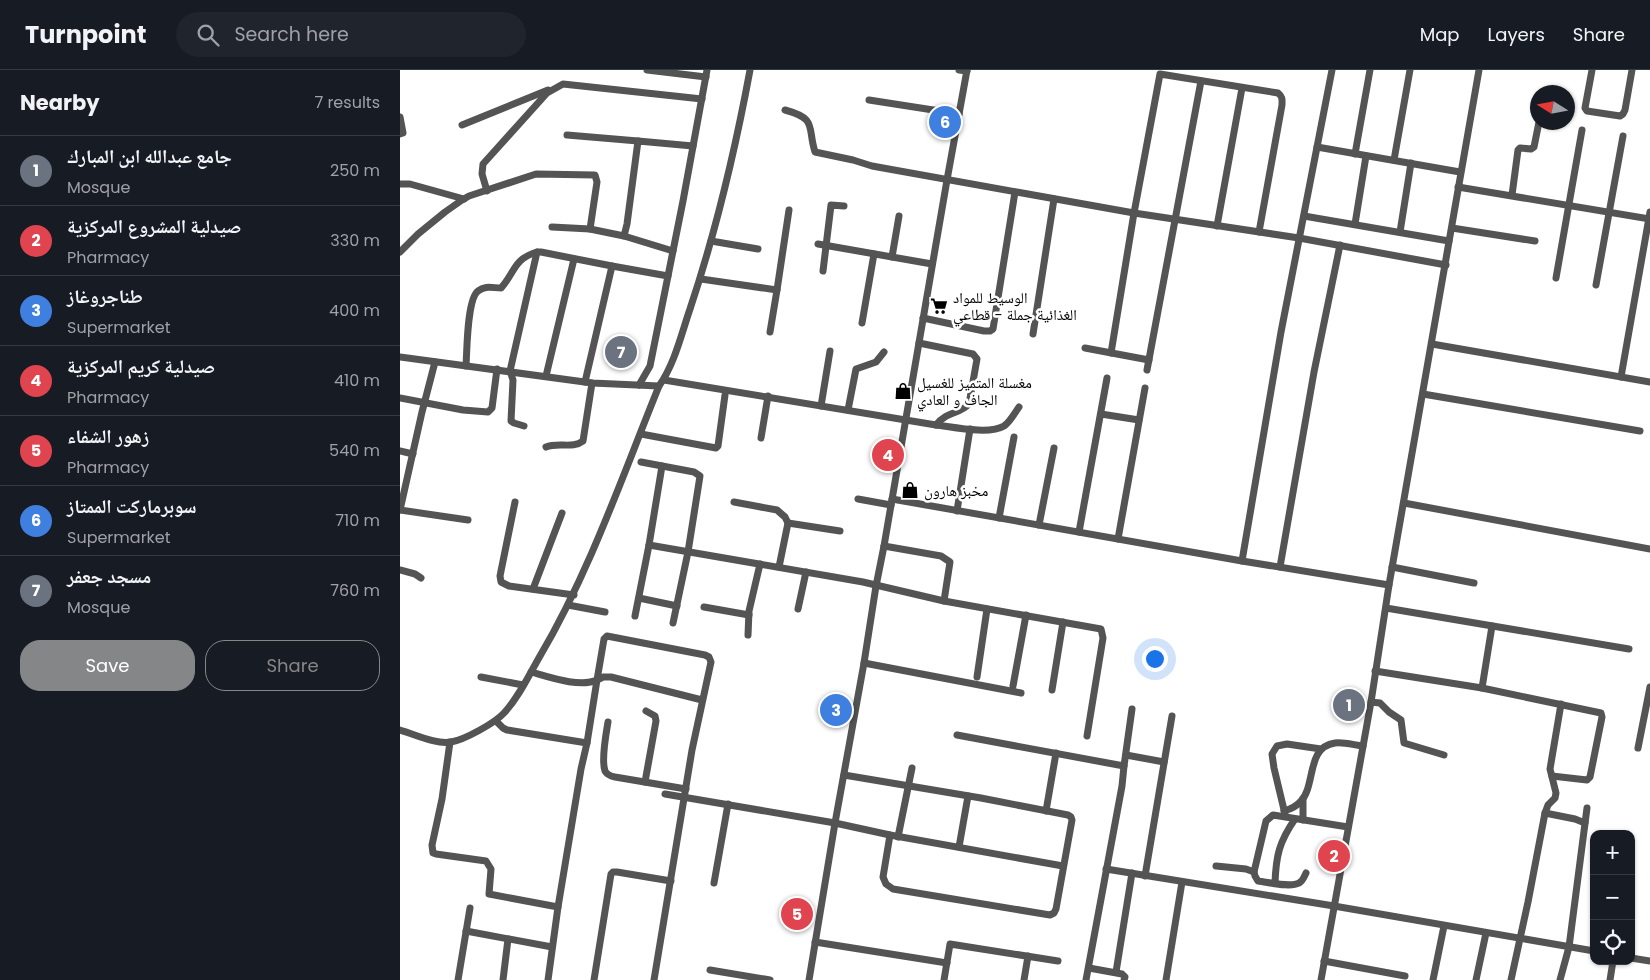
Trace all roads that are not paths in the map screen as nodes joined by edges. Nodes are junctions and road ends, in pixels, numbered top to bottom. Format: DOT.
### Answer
graph roads {
  1 [pos="646,70"];
  2 [pos="750,70"];
  3 [pos="959,70"];
  4 [pos="1332,70"];
  5 [pos="1370,70"];
  6 [pos="1410,70"];
  7 [pos="1479,70"];
  8 [pos="1592,70"];
  9 [pos="1632,70"];
  10 [pos="967,71"];
  11 [pos="706,74"];
  12 [pos="1201,81"];
  13 [pos="563,84"];
  14 [pos="1242,88"];
  15 [pos="702,99"];
  16 [pos="869,100"];
  17 [pos="785,110"];
  18 [pos="959,114"];
  19 [pos="400,117"];
  20 [pos="462,125"];
  21 [pos="1537,130"];
  22 [pos="1582,130"];
  23 [pos="400,134"];
  24 [pos="568,135"];
  25 [pos="1623,136"];
  26 [pos="638,140"];
  27 [pos="693,146"];
  28 [pos="1317,147"];
  29 [pos="1355,154"];
  30 [pos="1366,156"];
  31 [pos="1394,160"];
  32 [pos="1411,164"];
  33 [pos="1460,172"];
  34 [pos="947,180"];
  35 [pos="400,184"];
  36 [pos="1458,187"];
  37 [pos="487,191"];
  38 [pos="1015,192"];
  39 [pos="1512,195"];
  40 [pos="464,199"];
  41 [pos="1054,199"];
  42 [pos="1568,204"];
  43 [pos="844,206"];
  44 [pos="789,210"];
  45 [pos="1608,212"];
  46 [pos="1134,213"];
  47 [pos="899,216"];
  48 [pos="1304,216"];
  49 [pos="1650,216"];
  50 [pos="1175,220"];
  51 [pos="1354,224"];
  52 [pos="1217,226"];
  53 [pos="552,227"];
  54 [pos="1452,228"];
  55 [pos="590,229"];
  56 [pos="1259,232"];
  57 [pos="1400,232"];
  58 [pos="624,236"];
  59 [pos="1299,238"];
  60 [pos="1449,241"];
  61 [pos="1535,241"];
  62 [pos="711,242"];
  63 [pos="822,245"];
  64 [pos="1340,246"];
  65 [pos="758,249"];
  66 [pos="672,250"];
  67 [pos="400,252"];
  68 [pos="537,252"];
  69 [pos="874,254"];
  70 [pos="892,257"];
  71 [pos="574,259"];
  72 [pos="932,264"];
  73 [pos="1446,265"];
  74 [pos="612,266"];
  75 [pos="823,270"];
  76 [pos="668,276"];
  77 [pos="1556,278"];
  78 [pos="701,279"];
  79 [pos="1596,284"];
  80 [pos="777,290"];
  81 [pos="923,318"];
  82 [pos="862,323"];
  83 [pos="770,332"];
  84 [pos="1034,334"];
  85 [pos="919,343"];
  86 [pos="1432,344"];
  87 [pos="1085,348"];
  88 [pos="830,350"];
  89 [pos="884,352"];
  90 [pos="1111,352"];
  91 [pos="400,357"];
  92 [pos="1149,360"];
  93 [pos="435,362"];
  94 [pos="466,366"];
  95 [pos="497,369"];
  96 [pos="1147,370"];
  97 [pos="510,371"];
  98 [pos="546,376"];
  99 [pos="1621,377"];
  100 [pos="1107,378"];
  101 [pos="589,382"];
  102 [pos="1650,382"];
  103 [pos="661,383"];
  104 [pos="639,385"];
  105 [pos="1145,388"];
  106 [pos="1423,394"];
  107 [pos="725,395"];
  108 [pos="768,396"];
  109 [pos="400,398"];
  110 [pos="424,403"];
  111 [pos="821,406"];
  112 [pos="1019,408"];
  113 [pos="848,410"];
  114 [pos="1101,414"];
  115 [pos="906,420"];
  116 [pos="1139,420"];
  117 [pos="936,425"];
  118 [pos="524,426"];
  119 [pos="970,429"];
  120 [pos="1640,431"];
  121 [pos="641,434"];
  122 [pos="1014,437"];
  123 [pos="761,438"];
  124 [pos="546,446"];
  125 [pos="1054,448"];
  126 [pos="400,450"];
  127 [pos="413,454"];
  128 [pos="641,462"];
  129 [pos="662,466"];
  130 [pos="858,499"];
  131 [pos="515,502"];
  132 [pos="734,502"];
  133 [pos="892,502"];
  134 [pos="1404,504"];
  135 [pos="400,510"];
  136 [pos="957,510"];
  137 [pos="562,513"];
  138 [pos="999,518"];
  139 [pos="468,520"];
  140 [pos="788,523"];
  141 [pos="1039,525"];
  142 [pos="840,531"];
  143 [pos="1079,532"];
  144 [pos="1118,539"];
  145 [pos="649,545"];
  146 [pos="884,546"];
  147 [pos="1650,549"];
  148 [pos="688,552"];
  149 [pos="1242,561"];
  150 [pos="760,564"];
  151 [pos="780,567"];
  152 [pos="1280,567"];
  153 [pos="1392,567"];
  154 [pos="400,570"];
  155 [pos="806,572"];
  156 [pos="421,578"];
  157 [pos="1474,583"];
  158 [pos="1389,585"];
  159 [pos="876,586"];
  160 [pos="533,589"];
  161 [pos="574,595"];
  162 [pos="639,598"];
  163 [pos="944,601"];
  164 [pos="568,605"];
  165 [pos="677,606"];
  166 [pos="704,607"];
  167 [pos="987,608"];
  168 [pos="1386,608"];
  169 [pos="798,609"];
  170 [pos="605,612"];
  171 [pos="749,615"];
  172 [pos="1026,615"];
  173 [pos="636,616"];
  174 [pos="1063,622"];
  175 [pos="673,623"];
  176 [pos="1492,626"];
  177 [pos="748,635"];
  178 [pos="1630,649"];
  179 [pos="864,663"];
  180 [pos="1375,671"];
  181 [pos="531,672"];
  182 [pos="481,677"];
  183 [pos="976,677"];
  184 [pos="597,680"];
  185 [pos="524,685"];
  186 [pos="1014,686"];
  187 [pos="1650,687"];
  188 [pos="1482,688"];
  189 [pos="1052,690"];
  190 [pos="1021,693"];
  191 [pos="702,700"];
  192 [pos="1371,702"];
  193 [pos="1561,704"];
  194 [pos="1132,709"];
  195 [pos="646,711"];
  196 [pos="1172,716"];
  197 [pos="496,721"];
  198 [pos="608,722"];
  199 [pos="400,730"];
  200 [pos="957,735"];
  201 [pos="1087,736"];
  202 [pos="450,742"];
  203 [pos="587,743"];
  204 [pos="1363,746"];
  205 [pos="1638,748"];
  206 [pos="1321,749"];
  207 [pos="1056,754"];
  208 [pos="1444,755"];
  209 [pos="1126,756"];
  210 [pos="1164,762"];
  211 [pos="1124,766"];
  212 [pos="912,768"];
  213 [pos="844,775"];
  214 [pos="1552,776"];
  215 [pos="645,782"];
  216 [pos="908,786"];
  217 [pos="686,789"];
  218 [pos="665,794"];
  219 [pos="968,796"];
  220 [pos="684,797"];
  221 [pos="1303,800"];
  222 [pos="728,804"];
  223 [pos="1587,808"];
  224 [pos="1046,811"];
  225 [pos="1545,813"];
  226 [pos="1284,815"];
  227 [pos="1295,819"];
  228 [pos="1303,820"];
  229 [pos="835,823"];
  230 [pos="1585,823"];
  231 [pos="1348,827"];
  232 [pos="1286,831"];
  233 [pos="894,836"];
  234 [pos="959,847"];
  235 [pos="1063,866"];
  236 [pos="1216,866"];
  237 [pos="1106,869"];
  238 [pos="1254,872"];
  239 [pos="1132,873"];
  240 [pos="1306,873"];
  241 [pos="1146,876"];
  242 [pos="671,881"];
  243 [pos="1182,882"];
  244 [pos="1275,883"];
  245 [pos="714,884"];
  246 [pos="1334,906"];
  247 [pos="558,907"];
  248 [pos="470,908"];
  249 [pos="1444,926"];
  250 [pos="466,931"];
  251 [pos="1486,933"];
  252 [pos="1520,938"];
  253 [pos="508,939"];
  254 [pos="816,942"];
  255 [pos="1569,946"];
  256 [pos="552,947"];
  257 [pos="1590,950"];
  258 [pos="1028,956"];
  259 [pos="1635,959"];
  260 [pos="1058,961"];
  261 [pos="1324,961"];
  262 [pos="1650,961"];
  263 [pos="947,963"];
  264 [pos="1612,965"];
  265 [pos="1089,968"];
  266 [pos="710,970"];
  267 [pos="1116,972"];
  268 [pos="1405,976"];
  269 [pos="741,978"];
  270 [pos="458,980"];
  271 [pos="503,980"];
  272 [pos="548,980"];
  273 [pos="594,980"];
  274 [pos="654,980"];
  275 [pos="770,980"];
  276 [pos="809,980"];
  277 [pos="944,980"];
  278 [pos="1024,980"];
  279 [pos="1086,980"];
  280 [pos="1124,980"];
  281 [pos="1166,980"];
  282 [pos="1321,980"];
  283 [pos="1433,980"];
  284 [pos="1476,980"];
  285 [pos="1511,980"];
  286 [pos="1560,980"];
  287 [pos="1610,980"];
  1 -- 11 [label="street"];
  2 -- 62 [label="street"];
  3 -- 10 [label="street"];
  4 -- 28 [label="street"];
  5 -- 29 [label="street"];
  6 -- 31 [label="street"];
  7 -- 33 [label="street"];
  8 -- 9 [label="street"];
  10 -- 18 [label="street"];
  11 -- 15 [label="street"];
  12 -- 14 [label="street"];
  12 -- 46 [label="street"];
  12 -- 50 [label="street"];
  13 -- 15 [label="street"];
  13 -- 20 [label="street"];
  13 -- 37 [label="street"];
  14 -- 52 [label="street"];
  14 -- 56 [label="street"];
  15 -- 27 [label="street"];
  16 -- 18 [label="street"];
  17 -- 34 [label="street"];
  18 -- 34 [label="street"];
  19 -- 23 [label="street"];
  21 -- 39 [label="street"];
  22 -- 42 [label="street"];
  24 -- 26 [label="street"];
  25 -- 45 [label="street"];
  26 -- 27 [label="street"];
  26 -- 58 [label="street"];
  27 -- 66 [label="street"];
  28 -- 29 [label="street"];
  28 -- 48 [label="street"];
  29 -- 30 [label="street"];
  30 -- 31 [label="street"];
  30 -- 51 [label="street"];
  31 -- 32 [label="street"];
  32 -- 33 [label="street"];
  32 -- 57 [label="street"];
  33 -- 36 [label="street"];
  34 -- 38 [label="street"];
  34 -- 72 [label="street"];
  35 -- 40 [label="street"];
  36 -- 39 [label="street"];
  36 -- 54 [label="street"];
  37 -- 40 [label="street"];
  37 -- 55 [label="street"];
  38 -- 41 [label="street"];
  38 -- 81 [label="street"];
  39 -- 42 [label="street"];
  40 -- 67 [label="street"];
  41 -- 46 [label="street"];
  41 -- 84 [label="street"];
  42 -- 45 [label="street"];
  42 -- 77 [label="street"];
  43 -- 63 [label="street"];
  44 -- 80 [label="street"];
  45 -- 49 [label="street"];
  45 -- 79 [label="street"];
  46 -- 50 [label="street"];
  46 -- 90 [label="street"];
  47 -- 70 [label="street"];
  48 -- 51 [label="street"];
  48 -- 59 [label="street"];
  49 -- 99 [label="street"];
  50 -- 52 [label="street"];
  50 -- 92 [label="street"];
  51 -- 57 [label="street"];
  52 -- 56 [label="street"];
  53 -- 55 [label="street"];
  54 -- 60 [label="street"];
  54 -- 61 [label="street"];
  55 -- 58 [label="street"];
  56 -- 59 [label="street"];
  57 -- 60 [label="street"];
  58 -- 66 [label="street"];
  59 -- 64 [label="street"];
  59 -- 149 [label="street"];
  60 -- 73 [label="street"];
  62 -- 65 [label="street"];
  62 -- 78 [label="street"];
  63 -- 69 [label="street"];
  63 -- 75 [label="street"];
  64 -- 73 [label="street"];
  64 -- 152 [label="street"];
  66 -- 76 [label="street"];
  68 -- 71 [label="street"];
  68 -- 94 [label="street"];
  68 -- 97 [label="street"];
  69 -- 70 [label="street"];
  69 -- 82 [label="street"];
  70 -- 72 [label="street"];
  71 -- 74 [label="street"];
  71 -- 98 [label="street"];
  72 -- 81 [label="street"];
  73 -- 86 [label="street"];
  74 -- 76 [label="street"];
  74 -- 101 [label="street"];
  76 -- 104 [label="street"];
  78 -- 80 [label="street"];
  78 -- 103 [label="street"];
  80 -- 83 [label="street"];
  81 -- 85 [label="street"];
  85 -- 115 [label="street"];
  85 -- 117 [label="street"];
  86 -- 99 [label="street"];
  86 -- 106 [label="street"];
  87 -- 90 [label="street"];
  88 -- 111 [label="street"];
  89 -- 113 [label="street"];
  90 -- 92 [label="street"];
  91 -- 93 [label="street"];
  92 -- 96 [label="street"];
  93 -- 94 [label="street"];
  93 -- 110 [label="street"];
  94 -- 95 [label="street"];
  95 -- 97 [label="street"];
  95 -- 110 [label="street"];
  97 -- 98 [label="street"];
  97 -- 118 [label="street"];
  98 -- 101 [label="street"];
  99 -- 102 [label="street"];
  100 -- 114 [label="street"];
  101 -- 104 [label="street"];
  101 -- 124 [label="street"];
  103 -- 104 [label="street"];
  103 -- 108 [label="street"];
  103 -- 121 [label="street"];
  105 -- 116 [label="street"];
  106 -- 120 [label="street"];
  106 -- 134 [label="street"];
  107 -- 121 [label="street"];
  108 -- 111 [label="street"];
  108 -- 123 [label="street"];
  109 -- 110 [label="street"];
  110 -- 127 [label="street"];
  111 -- 113 [label="street"];
  112 -- 119 [label="street"];
  113 -- 115 [label="street"];
  114 -- 116 [label="street"];
  114 -- 143 [label="street"];
  115 -- 117 [label="street"];
  115 -- 133 [label="street"];
  116 -- 144 [label="street"];
  117 -- 119 [label="street"];
  119 -- 136 [label="street"];
  121 -- 161 [label="street"];
  122 -- 138 [label="street"];
  125 -- 141 [label="street"];
  126 -- 127 [label="street"];
  127 -- 135 [label="street"];
  128 -- 129 [label="street"];
  129 -- 145 [label="street"];
  129 -- 148 [label="street"];
  130 -- 133 [label="street"];
  131 -- 160 [label="street"];
  132 -- 140 [label="street"];
  133 -- 136 [label="street"];
  133 -- 146 [label="street"];
  134 -- 147 [label="street"];
  134 -- 153 [label="street"];
  135 -- 139 [label="street"];
  136 -- 138 [label="street"];
  137 -- 160 [label="street"];
  138 -- 141 [label="street"];
  140 -- 142 [label="street"];
  140 -- 151 [label="street"];
  141 -- 143 [label="street"];
  143 -- 144 [label="street"];
  144 -- 149 [label="street"];
  145 -- 148 [label="street"];
  145 -- 162 [label="street"];
  146 -- 159 [label="street"];
  146 -- 163 [label="street"];
  148 -- 150 [label="street"];
  148 -- 165 [label="street"];
  149 -- 152 [label="street"];
  150 -- 151 [label="street"];
  150 -- 171 [label="street"];
  151 -- 155 [label="street"];
  152 -- 158 [label="street"];
  153 -- 157 [label="street"];
  153 -- 158 [label="street"];
  154 -- 156 [label="street"];
  155 -- 159 [label="street"];
  155 -- 169 [label="street"];
  158 -- 168 [label="street"];
  159 -- 163 [label="street"];
  159 -- 179 [label="street"];
  160 -- 161 [label="street"];
  161 -- 164 [label="street"];
  162 -- 165 [label="street"];
  162 -- 173 [label="street"];
  163 -- 167 [label="street"];
  164 -- 170 [label="street"];
  164 -- 181 [label="street"];
  165 -- 175 [label="street"];
  166 -- 171 [label="street"];
  167 -- 172 [label="street"];
  167 -- 183 [label="street"];
  168 -- 176 [label="street"];
  168 -- 180 [label="street"];
  171 -- 177 [label="street"];
  172 -- 174 [label="street"];
  172 -- 186 [label="street"];
  174 -- 189 [label="street"];
  174 -- 201 [label="street"];
  176 -- 178 [label="street"];
  176 -- 188 [label="street"];
  179 -- 190 [label="street"];
  179 -- 213 [label="street"];
  180 -- 188 [label="street"];
  180 -- 192 [label="street"];
  181 -- 184 [label="street"];
  181 -- 185 [label="street"];
  182 -- 185 [label="street"];
  184 -- 191 [label="street"];
  184 -- 191 [label="street"];
  184 -- 203 [label="street"];
  185 -- 197 [label="street"];
  187 -- 205 [label="street"];
  188 -- 193 [label="street"];
  191 -- 217 [label="street"];
  192 -- 204 [label="street"];
  192 -- 208 [label="street"];
  193 -- 214 [label="street"];
  193 -- 214 [label="street"];
  194 -- 209 [label="street"];
  195 -- 215 [label="street"];
  196 -- 210 [label="street"];
  197 -- 202 [label="street"];
  197 -- 203 [label="street"];
  198 -- 215 [label="street"];
  199 -- 202 [label="street"];
  200 -- 207 [label="street"];
  202 -- 247 [label="street"];
  203 -- 247 [label="street"];
  204 -- 206 [label="street"];
  204 -- 231 [label="street"];
  206 -- 221 [label="street"];
  206 -- 226 [label="street"];
  207 -- 211 [label="street"];
  207 -- 224 [label="street"];
  209 -- 210 [label="street"];
  209 -- 211 [label="street"];
  210 -- 241 [label="street"];
  211 -- 237 [label="street"];
  212 -- 216 [label="street"];
  213 -- 216 [label="street"];
  213 -- 229 [label="street"];
  214 -- 225 [label="street"];
  215 -- 217 [label="street"];
  216 -- 219 [label="street"];
  216 -- 233 [label="street"];
  217 -- 220 [label="street"];
  218 -- 220 [label="street"];
  219 -- 224 [label="street"];
  219 -- 234 [label="street"];
  220 -- 222 [label="street"];
  220 -- 242 [label="street"];
  221 -- 226 [label="street"];
  221 -- 228 [label="street"];
  222 -- 229 [label="street"];
  222 -- 245 [label="street"];
  223 -- 230 [label="street"];
  224 -- 235 [label="street"];
  225 -- 230 [label="street"];
  225 -- 252 [label="street"];
  226 -- 227 [label="street"];
  226 -- 232 [label="street"];
  226 -- 238 [label="street"];
  227 -- 228 [label="street"];
  227 -- 232 [label="street"];
  228 -- 231 [label="street"];
  229 -- 233 [label="street"];
  229 -- 254 [label="street"];
  230 -- 255 [label="street"];
  231 -- 246 [label="street"];
  232 -- 244 [label="street"];
  233 -- 234 [label="street"];
  233 -- 235 [label="street"];
  234 -- 235 [label="street"];
  236 -- 238 [label="street"];
  237 -- 239 [label="street"];
  237 -- 265 [label="street"];
  238 -- 244 [label="street"];
  239 -- 241 [label="street"];
  239 -- 267 [label="street"];
  240 -- 244 [label="street"];
  241 -- 243 [label="street"];
  242 -- 273 [label="street"];
  242 -- 274 [label="street"];
  243 -- 246 [label="street"];
  243 -- 281 [label="street"];
  246 -- 249 [label="street"];
  246 -- 261 [label="street"];
  247 -- 256 [label="street"];
  248 -- 250 [label="street"];
  249 -- 251 [label="street"];
  249 -- 283 [label="street"];
  250 -- 253 [label="street"];
  250 -- 270 [label="street"];
  251 -- 252 [label="street"];
  251 -- 284 [label="street"];
  252 -- 255 [label="street"];
  252 -- 285 [label="street"];
  253 -- 256 [label="street"];
  253 -- 271 [label="street"];
  254 -- 263 [label="street"];
  254 -- 276 [label="street"];
  255 -- 257 [label="street"];
  255 -- 286 [label="street"];
  256 -- 272 [label="street"];
  258 -- 260 [label="street"];
  258 -- 263 [label="street"];
  258 -- 278 [label="street"];
  259 -- 262 [label="street"];
  261 -- 268 [label="street"];
  261 -- 282 [label="street"];
  263 -- 277 [label="street"];
  264 -- 287 [label="street"];
  265 -- 267 [label="street"];
  265 -- 279 [label="street"];
  266 -- 269 [label="street"];
  267 -- 280 [label="street"];
  269 -- 275 [label="street"];
}
